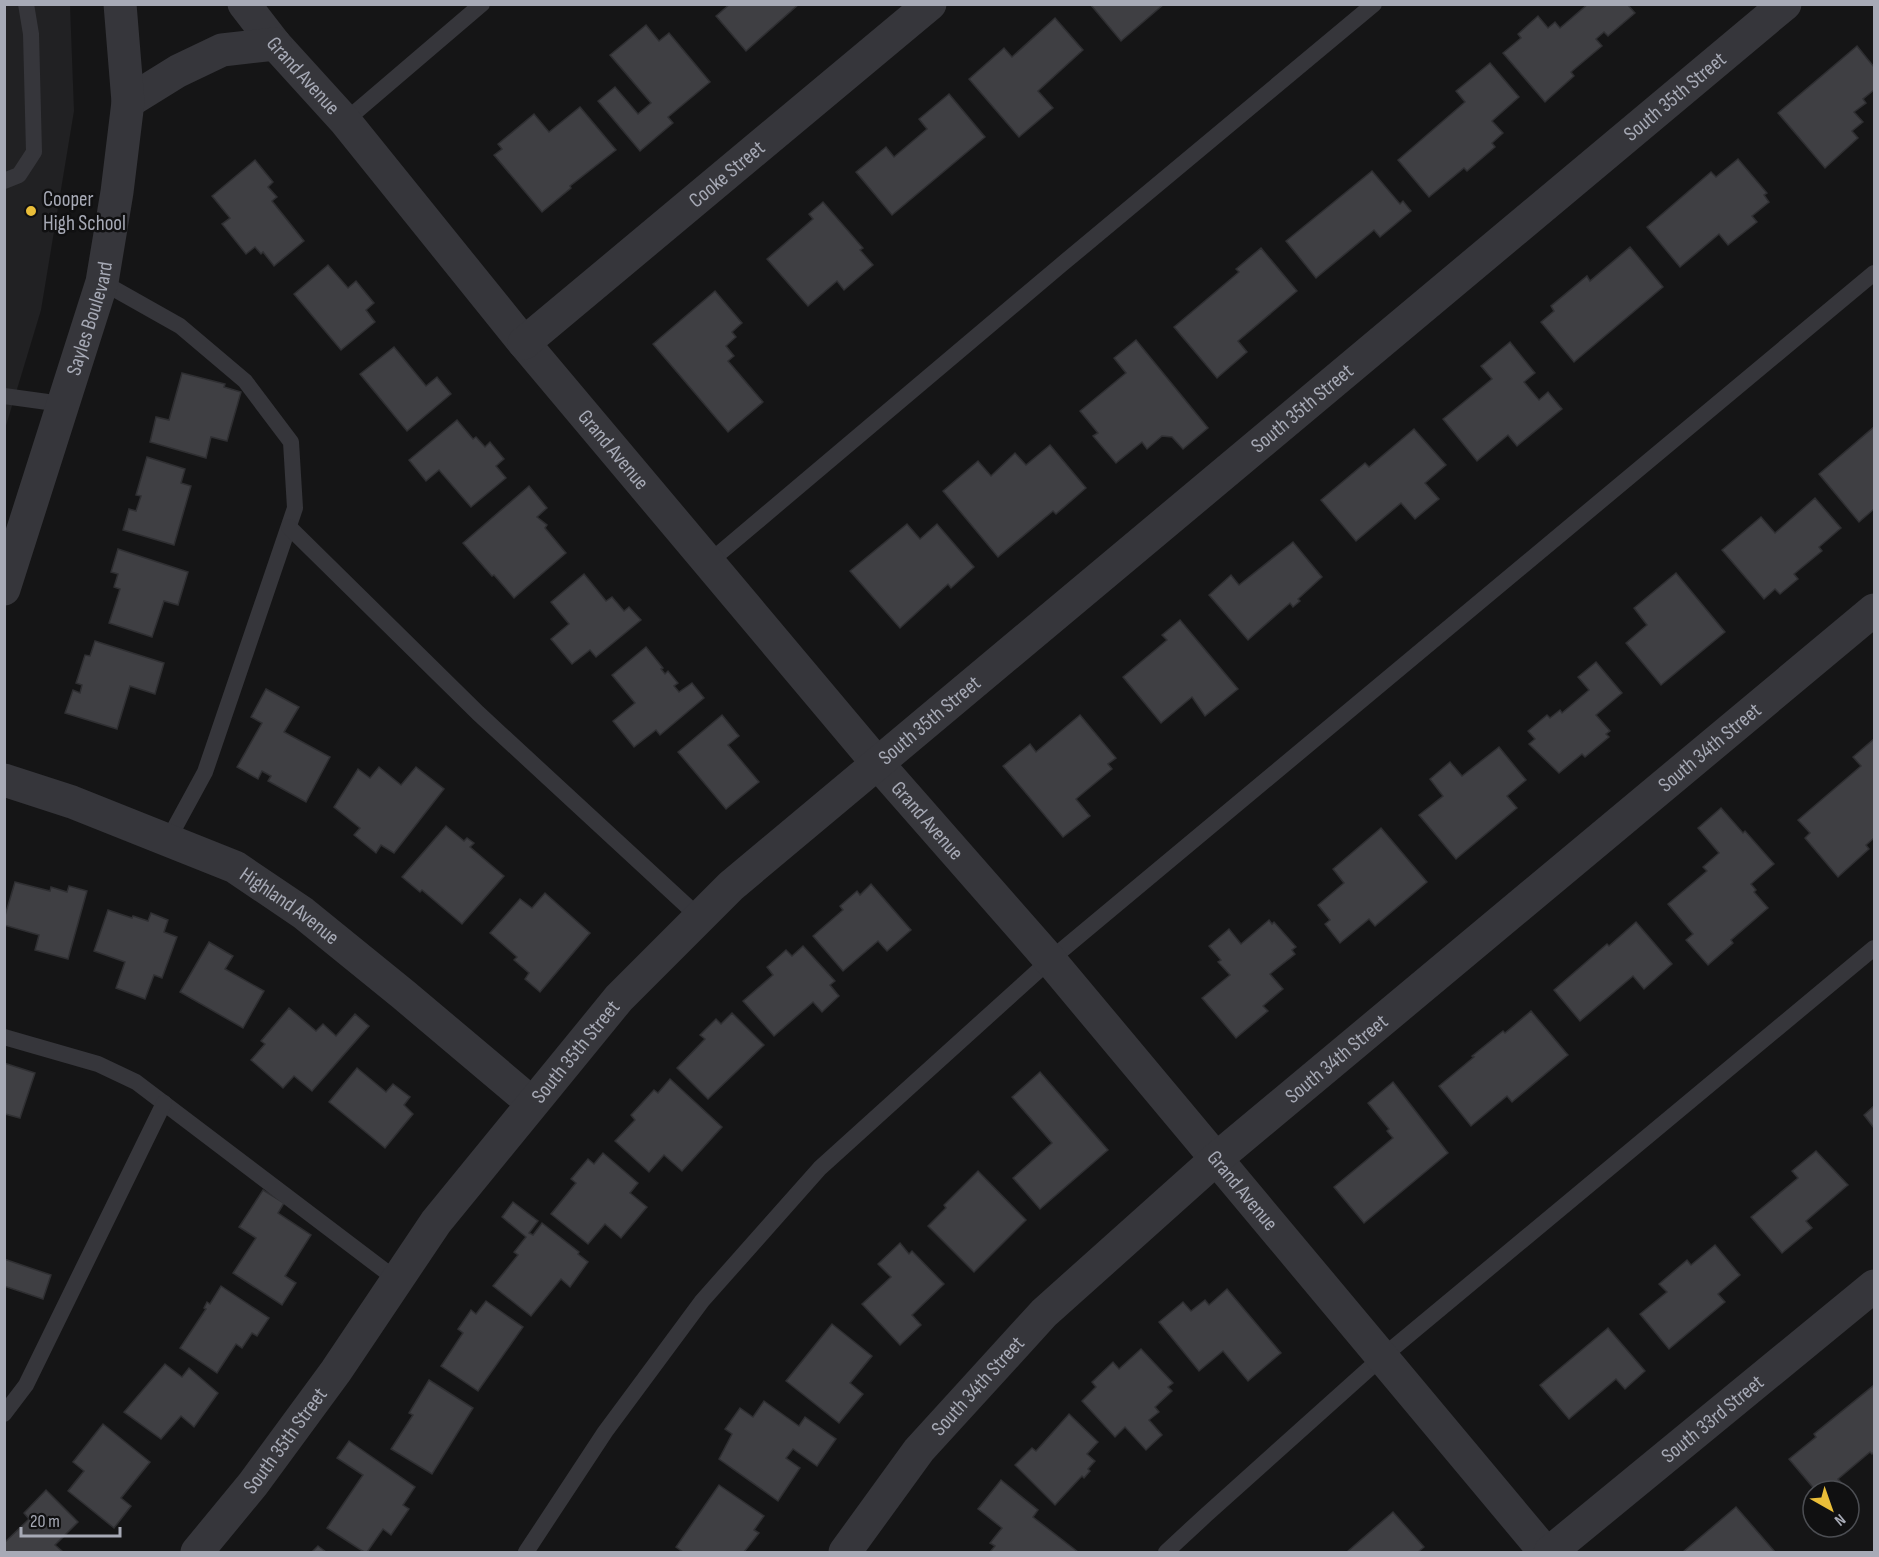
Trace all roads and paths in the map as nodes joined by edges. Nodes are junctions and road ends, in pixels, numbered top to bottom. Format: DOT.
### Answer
graph roads {
  1 [pos="26,4"];
  2 [pos="120,4"];
  3 [pos="244,4"];
  4 [pos="482,4"];
  5 [pos="930,4"];
  6 [pos="1374,4"];
  7 [pos="1785,4"];
  8 [pos="275,44"];
  9 [pos="128,102"];
  10 [pos="345,121"];
  11 [pos="4,181"];
  12 [pos="1875,273"];
  13 [pos="102,282"];
  14 [pos="524,343"];
  15 [pos="4,396"];
  16 [pos="62,404"];
  17 [pos="289,527"];
  18 [pos="708,563"];
  19 [pos="4,589"];
  20 [pos="1875,610"];
  21 [pos="878,764"];
  22 [pos="4,780"];
  23 [pos="168,840"];
  24 [pos="700,918"];
  25 [pos="1875,948"];
  26 [pos="1050,960"];
  27 [pos="4,1037"];
  28 [pos="164,1103"];
  29 [pos="532,1103"];
  30 [pos="1216,1159"];
  31 [pos="397,1280"];
  32 [pos="1875,1286"];
  33 [pos="1382,1358"];
  34 [pos="4,1414"];
  35 [pos="197,1552"];
  36 [pos="526,1552"];
  37 [pos="845,1552"];
  38 [pos="1166,1552"];
  39 [pos="1547,1552"];
  1 -- 11 [label="lane"];
  2 -- 9 [label="street, Sayles Boulevard"];
  3 -- 8 [label="street, Grand Avenue"];
  4 -- 10 [label="lane"];
  5 -- 14 [label="street, Cooke Street"];
  6 -- 18 [label="lane"];
  7 -- 21 [label="street, South 35th Street"];
  8 -- 9 [label="street"];
  8 -- 10 [label="street, Grand Avenue"];
  9 -- 13 [label="street, Sayles Boulevard"];
  10 -- 14 [label="street, Grand Avenue"];
  12 -- 26 [label="lane"];
  13 -- 16 [label="street, Sayles Boulevard"];
  13 -- 17 [label="lane"];
  14 -- 18 [label="street, Grand Avenue"];
  15 -- 16 [label="lane"];
  16 -- 19 [label="street, Sayles Boulevard"];
  17 -- 23 [label="lane"];
  17 -- 24 [label="lane"];
  18 -- 21 [label="street, Grand Avenue"];
  20 -- 30 [label="street, South 34th Street"];
  21 -- 24 [label="street, South 35th Street"];
  21 -- 26 [label="street, Grand Avenue"];
  22 -- 23 [label="street, Highland Avenue"];
  23 -- 29 [label="street, Highland Avenue"];
  24 -- 29 [label="street, South 35th Street"];
  25 -- 33 [label="lane"];
  26 -- 30 [label="street, Grand Avenue"];
  26 -- 36 [label="lane"];
  27 -- 28 [label="lane"];
  28 -- 31 [label="lane"];
  28 -- 34 [label="lane"];
  29 -- 31 [label="street, South 35th Street"];
  30 -- 33 [label="street, Grand Avenue"];
  30 -- 37 [label="street, South 34th Street"];
  31 -- 35 [label="street, South 35th Street"];
  32 -- 39 [label="street, South 33rd Street"];
  33 -- 38 [label="lane"];
  33 -- 39 [label="street, Grand Avenue"];
}
